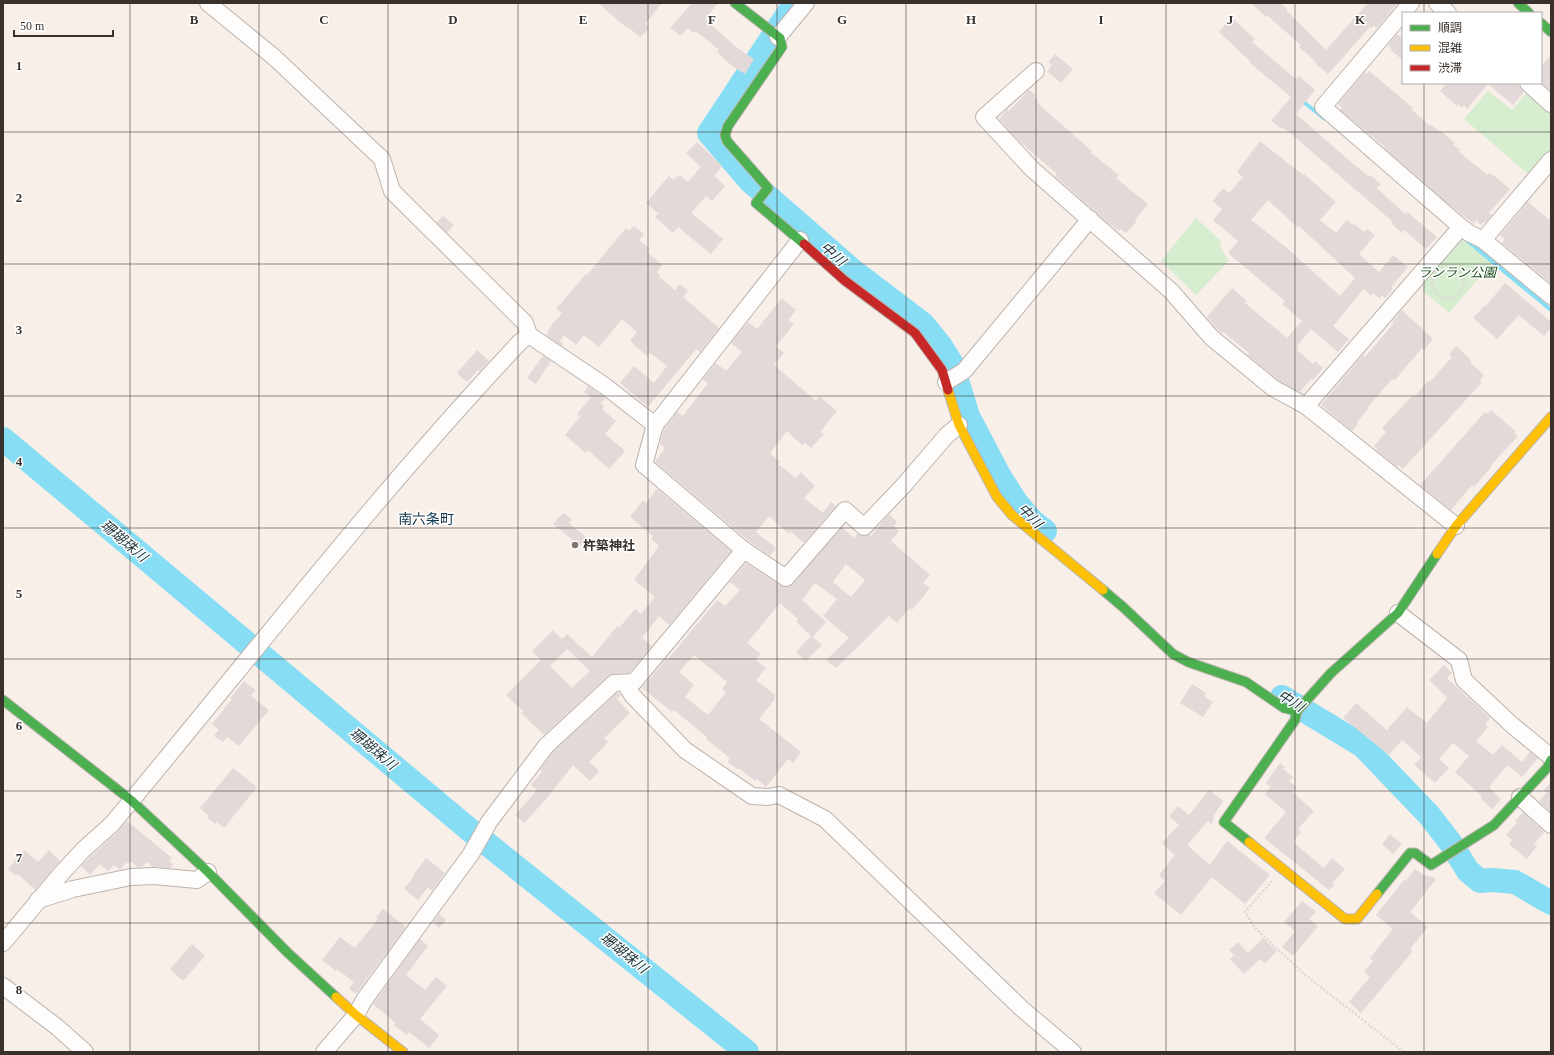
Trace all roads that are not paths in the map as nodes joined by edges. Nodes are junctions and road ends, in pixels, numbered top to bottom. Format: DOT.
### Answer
graph roads {
  1 [pos="208,3"];
  2 [pos="735,3"];
  3 [pos="806,3"];
  4 [pos="1411,3"];
  5 [pos="1437,3"];
  6 [pos="1518,3"];
  7 [pos="1403,12"];
  8 [pos="1447,12"];
  9 [pos="1528,12"];
  10 [pos="1402,14"];
  11 [pos="1542,24"];
  12 [pos="1551,32"];
  13 [pos="778,37"];
  14 [pos="1036,70"];
  15 [pos="1529,84"];
  16 [pos="1551,104"];
  17 [pos="1551,160"];
  18 [pos="1090,219"];
  19 [pos="1457,232"];
  20 [pos="800,240"];
  21 [pos="1483,240"];
  22 [pos="1551,296"];
  23 [pos="530,335"];
  24 [pos="946,382"];
  25 [pos="1306,406"];
  26 [pos="1551,418"];
  27 [pos="655,425"];
  28 [pos="959,425"];
  29 [pos="1456,526"];
  30 [pos="744,550"];
  31 [pos="1398,613"];
  32 [pos="625,683"];
  33 [pos="3,700"];
  34 [pos="1297,711"];
  35 [pos="1551,757"];
  36 [pos="1551,760"];
  37 [pos="1520,797"];
  38 [pos="132,801"];
  39 [pos="1551,824"];
  40 [pos="208,872"];
  41 [pos="38,900"];
  42 [pos="3,943"];
  43 [pos="3,986"];
  44 [pos="356,1016"];
  45 [pos="85,1052"];
  46 [pos="324,1052"];
  47 [pos="402,1052"];
  48 [pos="1073,1052"];
  1 -- 23 [label="street"];
  2 -- 13 [label="street"];
  3 -- 13 [label="street"];
  4 -- 7 [label="street"];
  5 -- 8 [label="street"];
  6 -- 9 [label="street"];
  10 -- 19 [label="street"];
  11 -- 12 [label="street"];
  13 -- 20 [label="street"];
  14 -- 18 [label="street"];
  15 -- 16 [label="street"];
  17 -- 21 [label="street"];
  18 -- 24 [label="street"];
  18 -- 25 [label="street"];
  19 -- 21 [label="street"];
  19 -- 25 [label="street"];
  20 -- 24 [label="street"];
  20 -- 27 [label="street"];
  21 -- 22 [label="street"];
  23 -- 27 [label="street"];
  23 -- 38 [label="street"];
  24 -- 28 [label="street"];
  25 -- 29 [label="street"];
  26 -- 29 [label="street"];
  27 -- 30 [label="street"];
  28 -- 30 [label="street"];
  28 -- 34 [label="street"];
  29 -- 31 [label="street"];
  30 -- 32 [label="street"];
  31 -- 34 [label="street"];
  31 -- 35 [label="street"];
  32 -- 44 [label="street"];
  32 -- 48 [label="street"];
  33 -- 38 [label="street"];
  34 -- 37 [label="street"];
  36 -- 37 [label="street"];
  37 -- 39 [label="street"];
  38 -- 40 [label="street"];
  38 -- 41 [label="street"];
  40 -- 41 [label="street"];
  40 -- 44 [label="street"];
  41 -- 42 [label="street"];
  43 -- 45 [label="street"];
  44 -- 46 [label="street"];
  44 -- 47 [label="street"];
}
